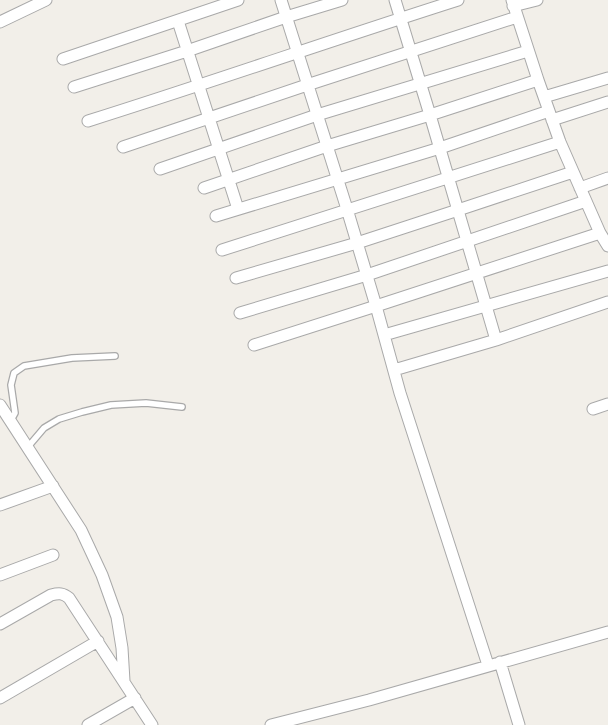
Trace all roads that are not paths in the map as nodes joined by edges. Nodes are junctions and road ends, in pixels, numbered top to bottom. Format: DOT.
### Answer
graph roads {
  1 [pos="46,0"];
  2 [pos="238,0"];
  3 [pos="281,0"];
  4 [pos="342,0"];
  5 [pos="395,0"];
  6 [pos="458,0"];
  7 [pos="537,0"];
  8 [pos="514,8"];
  9 [pos="286,17"];
  10 [pos="400,18"];
  11 [pos="178,21"];
  12 [pos="0,22"];
  13 [pos="187,51"];
  14 [pos="528,51"];
  15 [pos="297,52"];
  16 [pos="411,52"];
  17 [pos="63,59"];
  18 [pos="608,78"];
  19 [pos="538,80"];
  20 [pos="421,84"];
  21 [pos="307,85"];
  22 [pos="198,86"];
  23 [pos="74,87"];
  24 [pos="544,97"];
  25 [pos="608,102"];
  26 [pos="317,115"];
  27 [pos="430,115"];
  28 [pos="550,116"];
  29 [pos="210,118"];
  30 [pos="88,120"];
  31 [pos="560,142"];
  32 [pos="326,146"];
  33 [pos="123,147"];
  34 [pos="219,148"];
  35 [pos="440,148"];
  36 [pos="160,169"];
  37 [pos="573,172"];
  38 [pos="449,178"];
  39 [pos="608,178"];
  40 [pos="337,179"];
  41 [pos="229,180"];
  42 [pos="204,188"];
  43 [pos="580,188"];
  44 [pos="586,201"];
  45 [pos="238,209"];
  46 [pos="347,209"];
  47 [pos="458,210"];
  48 [pos="216,216"];
  49 [pos="600,233"];
  50 [pos="467,241"];
  51 [pos="357,243"];
  52 [pos="608,246"];
  53 [pos="222,250"];
  54 [pos="608,271"];
  55 [pos="476,273"];
  56 [pos="367,275"];
  57 [pos="236,278"];
  58 [pos="608,302"];
  59 [pos="376,306"];
  60 [pos="486,306"];
  61 [pos="240,313"];
  62 [pos="384,335"];
  63 [pos="496,340"];
  64 [pos="254,345"];
  65 [pos="115,356"];
  66 [pos="394,370"];
  67 [pos="608,404"];
  68 [pos="0,406"];
  69 [pos="182,407"];
  70 [pos="593,409"];
  71 [pos="5,423"];
  72 [pos="28,448"];
  73 [pos="53,486"];
  74 [pos="0,505"];
  75 [pos="54,556"];
  76 [pos="0,576"];
  77 [pos="0,624"];
  78 [pos="608,632"];
  79 [pos="98,641"];
  80 [pos="500,662"];
  81 [pos="488,665"];
  82 [pos="124,681"];
  83 [pos="0,698"];
  84 [pos="135,698"];
  85 [pos="88,725"];
  86 [pos="152,725"];
  87 [pos="270,725"];
  88 [pos="519,725"];
  1 -- 12 [label="street"];
  2 -- 11 [label="street"];
  3 -- 9 [label="street"];
  4 -- 9 [label="street"];
  5 -- 10 [label="street"];
  6 -- 10 [label="street"];
  7 -- 8 [label="street"];
  8 -- 14 [label="street"];
  8 -- 16 [label="street"];
  9 -- 13 [label="street"];
  9 -- 15 [label="street"];
  10 -- 15 [label="street"];
  10 -- 16 [label="street"];
  11 -- 13 [label="street"];
  11 -- 17 [label="street"];
  13 -- 22 [label="street"];
  13 -- 23 [label="street"];
  14 -- 19 [label="street"];
  14 -- 20 [label="street"];
  15 -- 21 [label="street"];
  15 -- 22 [label="street"];
  16 -- 20 [label="street"];
  16 -- 21 [label="street"];
  18 -- 24 [label="street"];
  19 -- 24 [label="street"];
  19 -- 27 [label="street"];
  20 -- 26 [label="street"];
  20 -- 27 [label="street"];
  21 -- 26 [label="street"];
  21 -- 29 [label="street"];
  22 -- 29 [label="street"];
  22 -- 30 [label="street"];
  24 -- 28 [label="street"];
  25 -- 28 [label="street"];
  26 -- 32 [label="street"];
  26 -- 34 [label="street"];
  27 -- 32 [label="street"];
  27 -- 35 [label="street"];
  28 -- 31 [label="street"];
  28 -- 35 [label="street"];
  29 -- 33 [label="street"];
  29 -- 34 [label="street"];
  31 -- 37 [label="street"];
  31 -- 38 [label="street"];
  32 -- 40 [label="street"];
  32 -- 41 [label="street"];
  34 -- 36 [label="street"];
  34 -- 41 [label="street"];
  35 -- 38 [label="street"];
  35 -- 40 [label="street"];
  37 -- 43 [label="street"];
  37 -- 47 [label="street"];
  38 -- 46 [label="street"];
  38 -- 47 [label="street"];
  39 -- 43 [label="street"];
  40 -- 45 [label="street"];
  40 -- 46 [label="street"];
  41 -- 42 [label="street"];
  41 -- 45 [label="street"];
  43 -- 44 [label="street"];
  44 -- 49 [label="street"];
  44 -- 50 [label="street"];
  45 -- 48 [label="street"];
  46 -- 51 [label="street"];
  46 -- 53 [label="street"];
  47 -- 50 [label="street"];
  47 -- 51 [label="street"];
  49 -- 52 [label="street"];
  49 -- 55 [label="street"];
  50 -- 55 [label="street"];
  50 -- 56 [label="street"];
  51 -- 56 [label="street"];
  51 -- 57 [label="street"];
  54 -- 60 [label="street"];
  55 -- 59 [label="street"];
  55 -- 60 [label="street"];
  56 -- 59 [label="street"];
  56 -- 61 [label="street"];
  58 -- 63 [label="street"];
  59 -- 62 [label="street"];
  59 -- 64 [label="street"];
  60 -- 62 [label="street"];
  60 -- 63 [label="street"];
  62 -- 66 [label="street"];
  63 -- 66 [label="street"];
  65 -- 71 [label="lane"];
  66 -- 81 [label="street"];
  67 -- 70 [label="street"];
  68 -- 71 [label="street"];
  69 -- 72 [label="lane"];
  71 -- 72 [label="street"];
  72 -- 73 [label="street"];
  73 -- 74 [label="street"];
  73 -- 82 [label="street"];
  75 -- 76 [label="street"];
  77 -- 79 [label="street"];
  78 -- 80 [label="street"];
  79 -- 82 [label="street"];
  79 -- 83 [label="street"];
  80 -- 81 [label="street"];
  80 -- 88 [label="street"];
  81 -- 87 [label="street"];
  82 -- 84 [label="street"];
  84 -- 85 [label="street"];
  84 -- 86 [label="street"];
}
